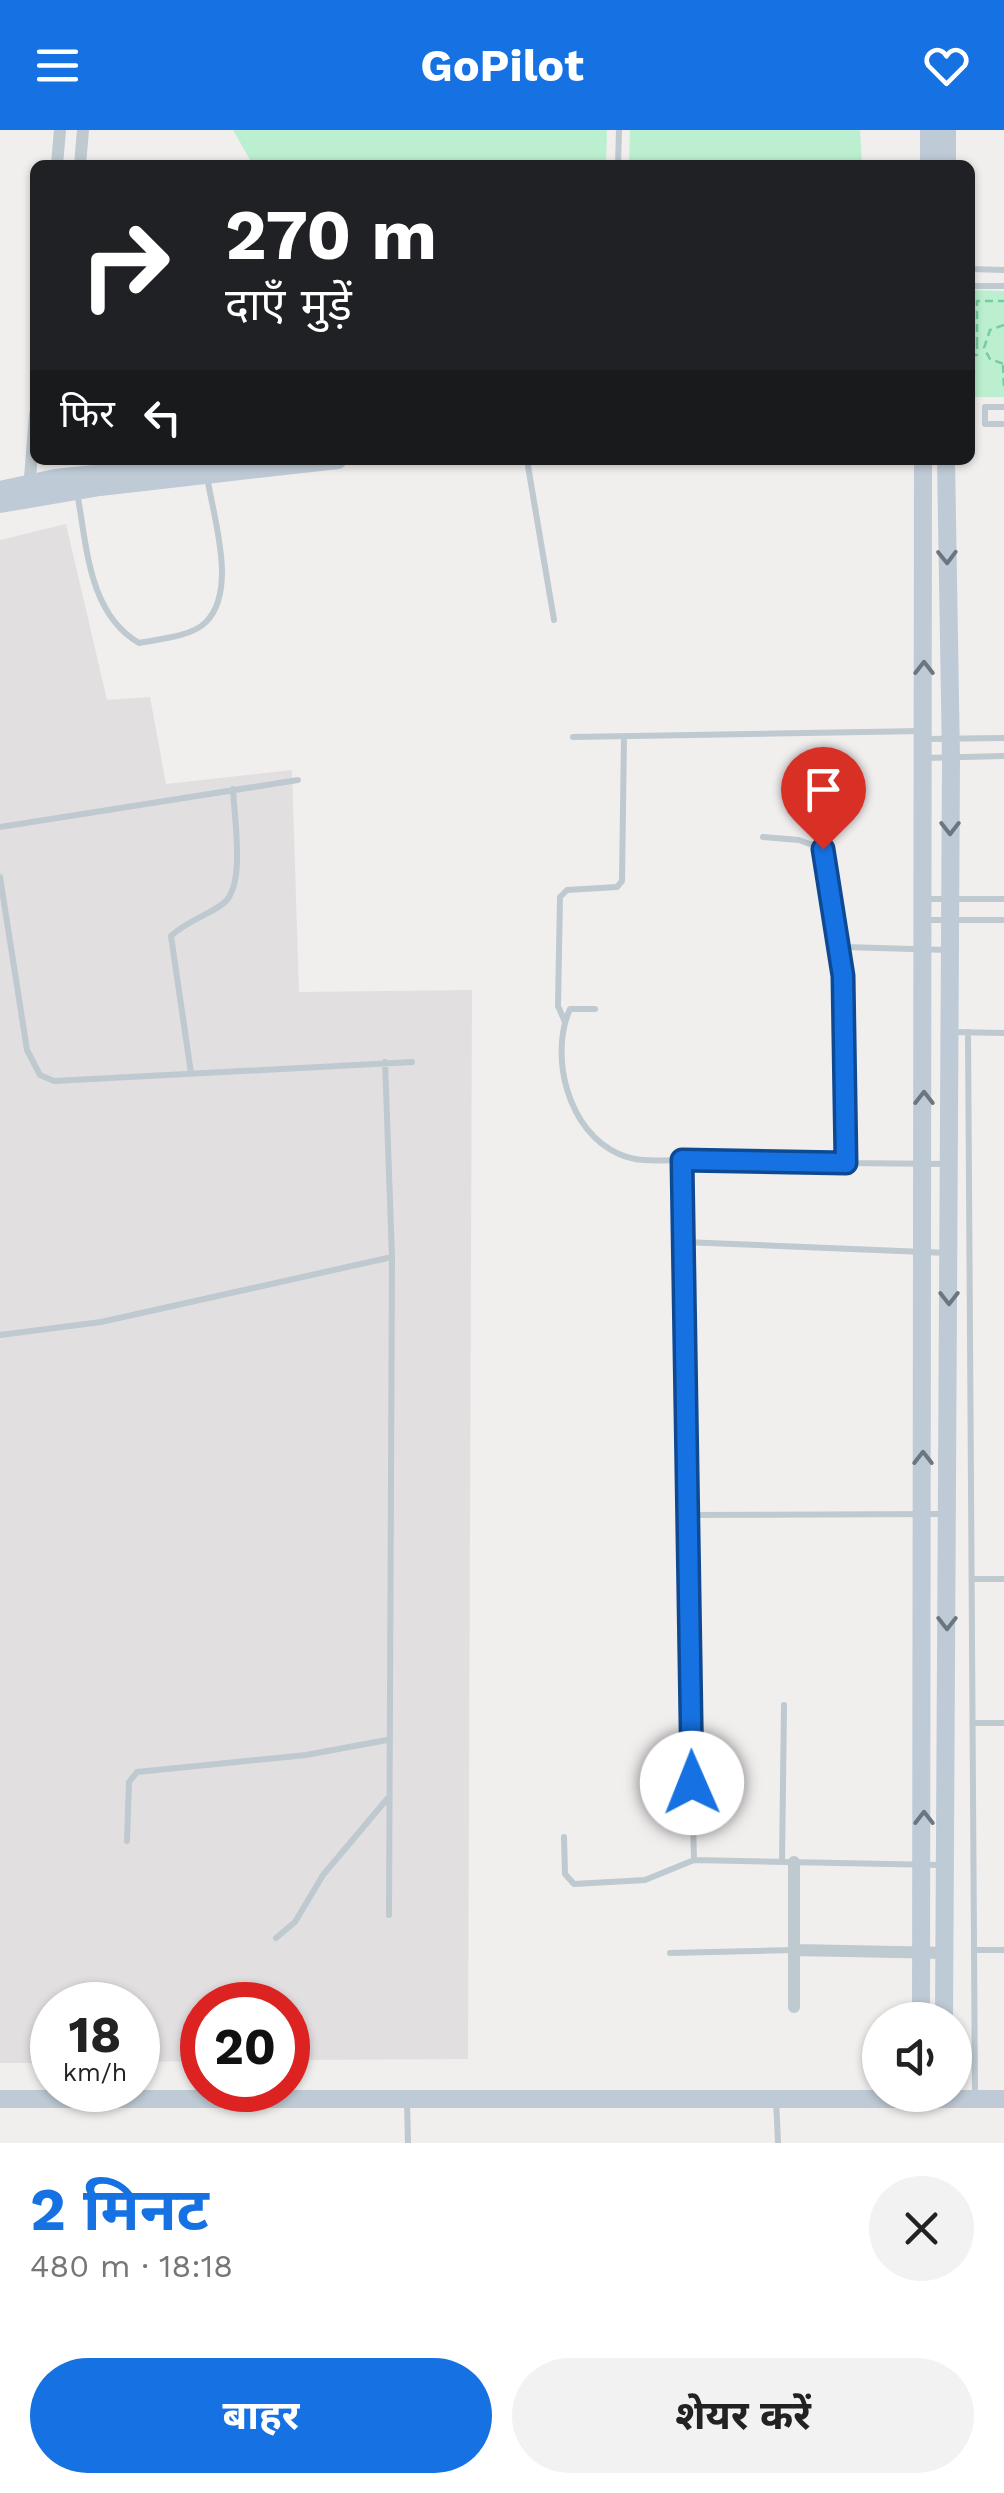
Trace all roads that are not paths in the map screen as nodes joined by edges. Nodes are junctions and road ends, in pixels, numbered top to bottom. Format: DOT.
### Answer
graph roads {
  1 [pos="60,130"];
  2 [pos="83,130"];
  3 [pos="619,130"];
  4 [pos="929,130"];
  5 [pos="946,130"];
  6 [pos="57,160"];
  7 [pos="80,160"];
  8 [pos="618,160"];
  9 [pos="928,160"];
  10 [pos="947,160"];
  11 [pos="975,269"];
  12 [pos="1004,270"];
  13 [pos="975,286"];
  14 [pos="1004,286"];
  15 [pos="1004,407"];
  16 [pos="1004,424"];
  17 [pos="31,465"];
  18 [pos="265,465"];
  19 [pos="529,465"];
  20 [pos="923,465"];
  21 [pos="946,465"];
  22 [pos="206,469"];
  23 [pos="63,480"];
  24 [pos="0,490"];
  25 [pos="29,491"];
  26 [pos="0,504"];
  27 [pos="554,620"];
  28 [pos="624,736"];
  29 [pos="574,737"];
  30 [pos="1004,738"];
  31 [pos="924,743"];
  32 [pos="950,748"];
  33 [pos="1004,756"];
  34 [pos="298,780"];
  35 [pos="233,789"];
  36 [pos="0,827"];
  37 [pos="763,837"];
  38 [pos="0,877"];
  39 [pos="924,898"];
  40 [pos="950,899"];
  41 [pos="1004,900"];
  42 [pos="925,920"];
  43 [pos="950,920"];
  44 [pos="1004,920"];
  45 [pos="835,937"];
  46 [pos="924,950"];
  47 [pos="950,950"];
  48 [pos="595,1009"];
  49 [pos="565,1022"];
  50 [pos="959,1032"];
  51 [pos="1004,1032"];
  52 [pos="385,1062"];
  53 [pos="412,1062"];
  54 [pos="191,1073"];
  55 [pos="682,1160"];
  56 [pos="846,1163"];
  57 [pos="924,1164"];
  58 [pos="949,1164"];
  59 [pos="684,1242"];
  60 [pos="922,1252"];
  61 [pos="949,1253"];
  62 [pos="392,1257"];
  63 [pos="0,1335"];
  64 [pos="923,1514"];
  65 [pos="948,1514"];
  66 [pos="686,1516"];
  67 [pos="1004,1578"];
  68 [pos="972,1579"];
  69 [pos="784,1705"];
  70 [pos="973,1723"];
  71 [pos="1004,1723"];
  72 [pos="924,1731"];
  73 [pos="947,1731"];
  74 [pos="386,1740"];
  75 [pos="387,1798"];
  76 [pos="564,1838"];
  77 [pos="127,1840"];
  78 [pos="694,1860"];
  79 [pos="788,1862"];
  80 [pos="924,1865"];
  81 [pos="947,1865"];
  82 [pos="389,1914"];
  83 [pos="276,1938"];
  84 [pos="795,1950"];
  85 [pos="974,1950"];
  86 [pos="1004,1950"];
  87 [pos="923,1953"];
  88 [pos="946,1953"];
  89 [pos="670,1954"];
  90 [pos="922,2002"];
  91 [pos="945,2002"];
  92 [pos="794,2007"];
  93 [pos="407,2096"];
  94 [pos="862,2096"];
  95 [pos="776,2097"];
  96 [pos="972,2098"];
  97 [pos="975,2098"];
  98 [pos="0,2099"];
  99 [pos="1004,2099"];
  100 [pos="408,2143"];
  101 [pos="778,2143"];
  1 -- 6 [label="street"];
  2 -- 7 [label="street"];
  3 -- 8 [label="lane"];
  4 -- 9 [label="street"];
  5 -- 10 [label="street"];
  11 -- 12 [label="lane"];
  13 -- 14 [label="lane"];
  15 -- 16 [label="lane"];
  17 -- 25 [label="street"];
  18 -- 22 [label="street"];
  19 -- 27 [label="lane"];
  31 -- 20 [label="street, one-way"];
  21 -- 32 [label="street, one-way"];
  22 -- 23 [label="street"];
  22 -- 23 [label="lane"];
  23 -- 25 [label="street"];
  24 -- 25 [label="street"];
  25 -- 26 [label="street"];
  28 -- 29 [label="lane"];
  28 -- 31 [label="lane"];
  28 -- 49 [label="lane"];
  30 -- 32 [label="lane"];
  31 -- 32 [label="lane"];
  31 -- 32 [label="lane"];
  31 -- 39 [label="street"];
  32 -- 33 [label="lane"];
  32 -- 40 [label="street, one-way"];
  34 -- 35 [label="lane"];
  35 -- 36 [label="lane"];
  35 -- 54 [label="lane"];
  37 -- 45 [label="lane"];
  38 -- 54 [label="lane"];
  39 -- 40 [label="lane"];
  39 -- 42 [label="street"];
  40 -- 41 [label="lane"];
  40 -- 43 [label="street"];
  42 -- 43 [label="lane"];
  42 -- 46 [label="street"];
  43 -- 44 [label="lane"];
  43 -- 47 [label="street"];
  45 -- 46 [label="lane"];
  45 -- 56 [label="lane"];
  46 -- 47 [label="lane"];
  57 -- 46 [label="street, one-way"];
  47 -- 50 [label="street"];
  48 -- 49 [label="lane"];
  49 -- 55 [label="lane"];
  50 -- 51 [label="lane"];
  50 -- 58 [label="street"];
  50 -- 68 [label="lane"];
  52 -- 53 [label="lane"];
  52 -- 54 [label="lane"];
  52 -- 62 [label="lane"];
  55 -- 56 [label="lane"];
  55 -- 59 [label="lane"];
  56 -- 57 [label="lane"];
  57 -- 58 [label="lane"];
  57 -- 60 [label="street"];
  58 -- 61 [label="street"];
  59 -- 60 [label="lane"];
  59 -- 66 [label="lane"];
  60 -- 61 [label="lane"];
  64 -- 60 [label="street, one-way"];
  61 -- 65 [label="street, one-way"];
  62 -- 63 [label="lane"];
  62 -- 74 [label="lane"];
  64 -- 65 [label="lane"];
  64 -- 66 [label="lane"];
  64 -- 72 [label="street"];
  65 -- 73 [label="street, one-way"];
  66 -- 78 [label="lane"];
  67 -- 68 [label="lane"];
  68 -- 70 [label="lane"];
  69 -- 79 [label="lane"];
  70 -- 71 [label="lane"];
  70 -- 85 [label="lane"];
  72 -- 73 [label="street"];
  80 -- 72 [label="street, one-way"];
  73 -- 81 [label="street"];
  74 -- 75 [label="lane"];
  74 -- 77 [label="lane"];
  75 -- 82 [label="lane"];
  75 -- 83 [label="lane"];
  76 -- 78 [label="lane"];
  78 -- 79 [label="lane"];
  79 -- 80 [label="lane"];
  79 -- 84 [label="street"];
  80 -- 81 [label="lane"];
  80 -- 87 [label="street"];
  81 -- 88 [label="street"];
  84 -- 87 [label="street"];
  84 -- 89 [label="lane"];
  84 -- 92 [label="street"];
  85 -- 86 [label="lane"];
  85 -- 97 [label="lane"];
  87 -- 88 [label="street"];
  87 -- 90 [label="street"];
  88 -- 91 [label="street"];
  93 -- 95 [label="street"];
  93 -- 98 [label="street"];
  93 -- 100 [label="lane"];
  94 -- 95 [label="street"];
  95 -- 101 [label="lane"];
  96 -- 97 [label="street"];
  97 -- 99 [label="street"];
}
